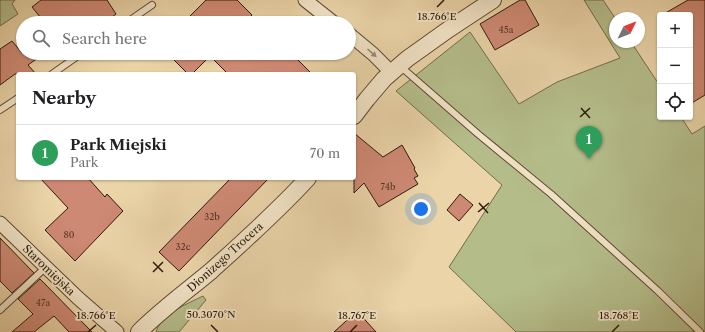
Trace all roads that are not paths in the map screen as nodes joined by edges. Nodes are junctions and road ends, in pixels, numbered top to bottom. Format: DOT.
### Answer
graph roads {
  1 [pos="305,0"];
  2 [pos="493,0"];
  3 [pos="152,5"];
  4 [pos="136,16"];
  5 [pos="325,16"];
  6 [pos="356,40"];
  7 [pos="72,60"];
  8 [pos="395,69"];
  9 [pos="55,72"];
  10 [pos="16,99"];
  11 [pos="0,110"];
  12 [pos="356,113"];
  13 [pos="306,180"];
  14 [pos="0,223"];
  15 [pos="46,267"];
  16 [pos="0,310"];
  17 [pos="117,332"];
  18 [pos="139,332"];
  19 [pos="700,332"];
  1 -- 5 [label="street"];
  2 -- 8 [label="street"];
  3 -- 4 [label="lane"];
  6 -- 8 [label="street, one-way"];
  7 -- 9 [label="lane"];
  8 -- 12 [label="street"];
  8 -- 19 [label="lane"];
  10 -- 11 [label="lane"];
  13 -- 18 [label="street, Dionizego Trocera"];
  14 -- 15 [label="street, Staromiejska"];
  15 -- 16 [label="lane"];
  15 -- 17 [label="street, Staromiejska"];
}
